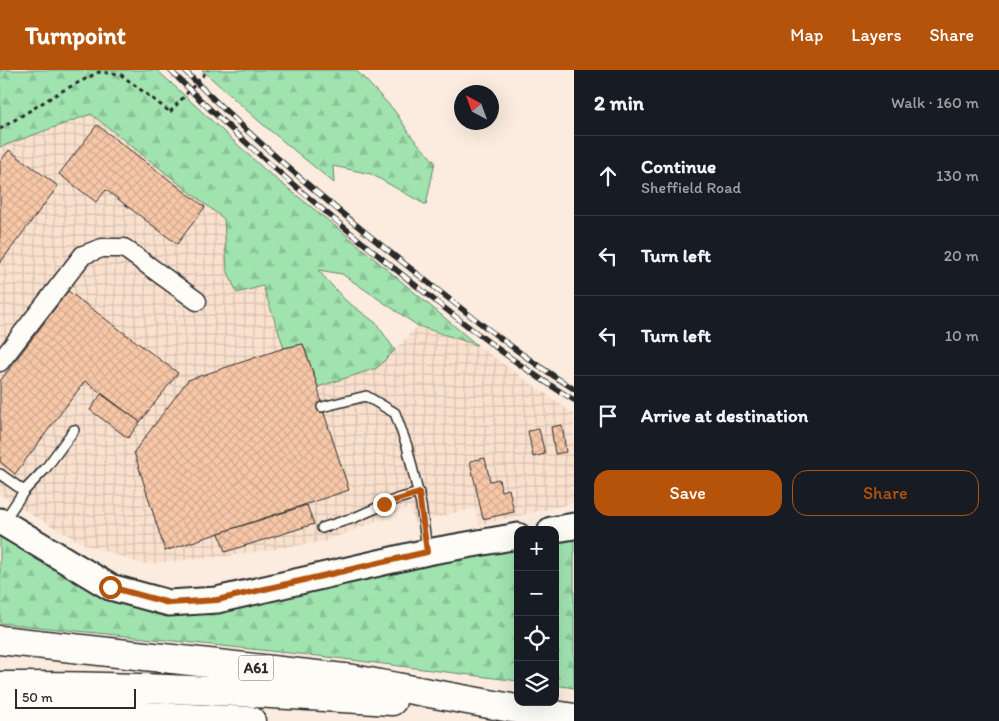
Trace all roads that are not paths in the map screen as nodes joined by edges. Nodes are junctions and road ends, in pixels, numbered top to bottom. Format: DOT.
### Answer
graph roads {
  1 [pos="197,301"];
  2 [pos="0,362"];
  3 [pos="322,407"];
  4 [pos="74,430"];
  5 [pos="0,474"];
  6 [pos="24,490"];
  7 [pos="419,493"];
  8 [pos="1,522"];
  9 [pos="574,526"];
  10 [pos="322,528"];
  11 [pos="559,529"];
  12 [pos="514,537"];
  13 [pos="427,552"];
  14 [pos="0,640"];
  15 [pos="0,686"];
  16 [pos="511,708"];
  17 [pos="0,714"];
  18 [pos="574,718"];
  19 [pos="251,721"];
  1 -- 2 [label="street"];
  3 -- 7 [label="lane"];
  4 -- 6 [label="lane"];
  5 -- 6 [label="lane"];
  6 -- 8 [label="lane"];
  7 -- 10 [label="lane"];
  7 -- 13 [label="lane"];
  8 -- 13 [label="main road"];
  9 -- 11 [label="main road"];
  12 -- 13 [label="main road"];
  14 -- 16 [label="highway, A61"];
  15 -- 16 [label="highway, A61"];
  16 -- 18 [label="highway, A61"];
  17 -- 19 [label="highway"];
}
